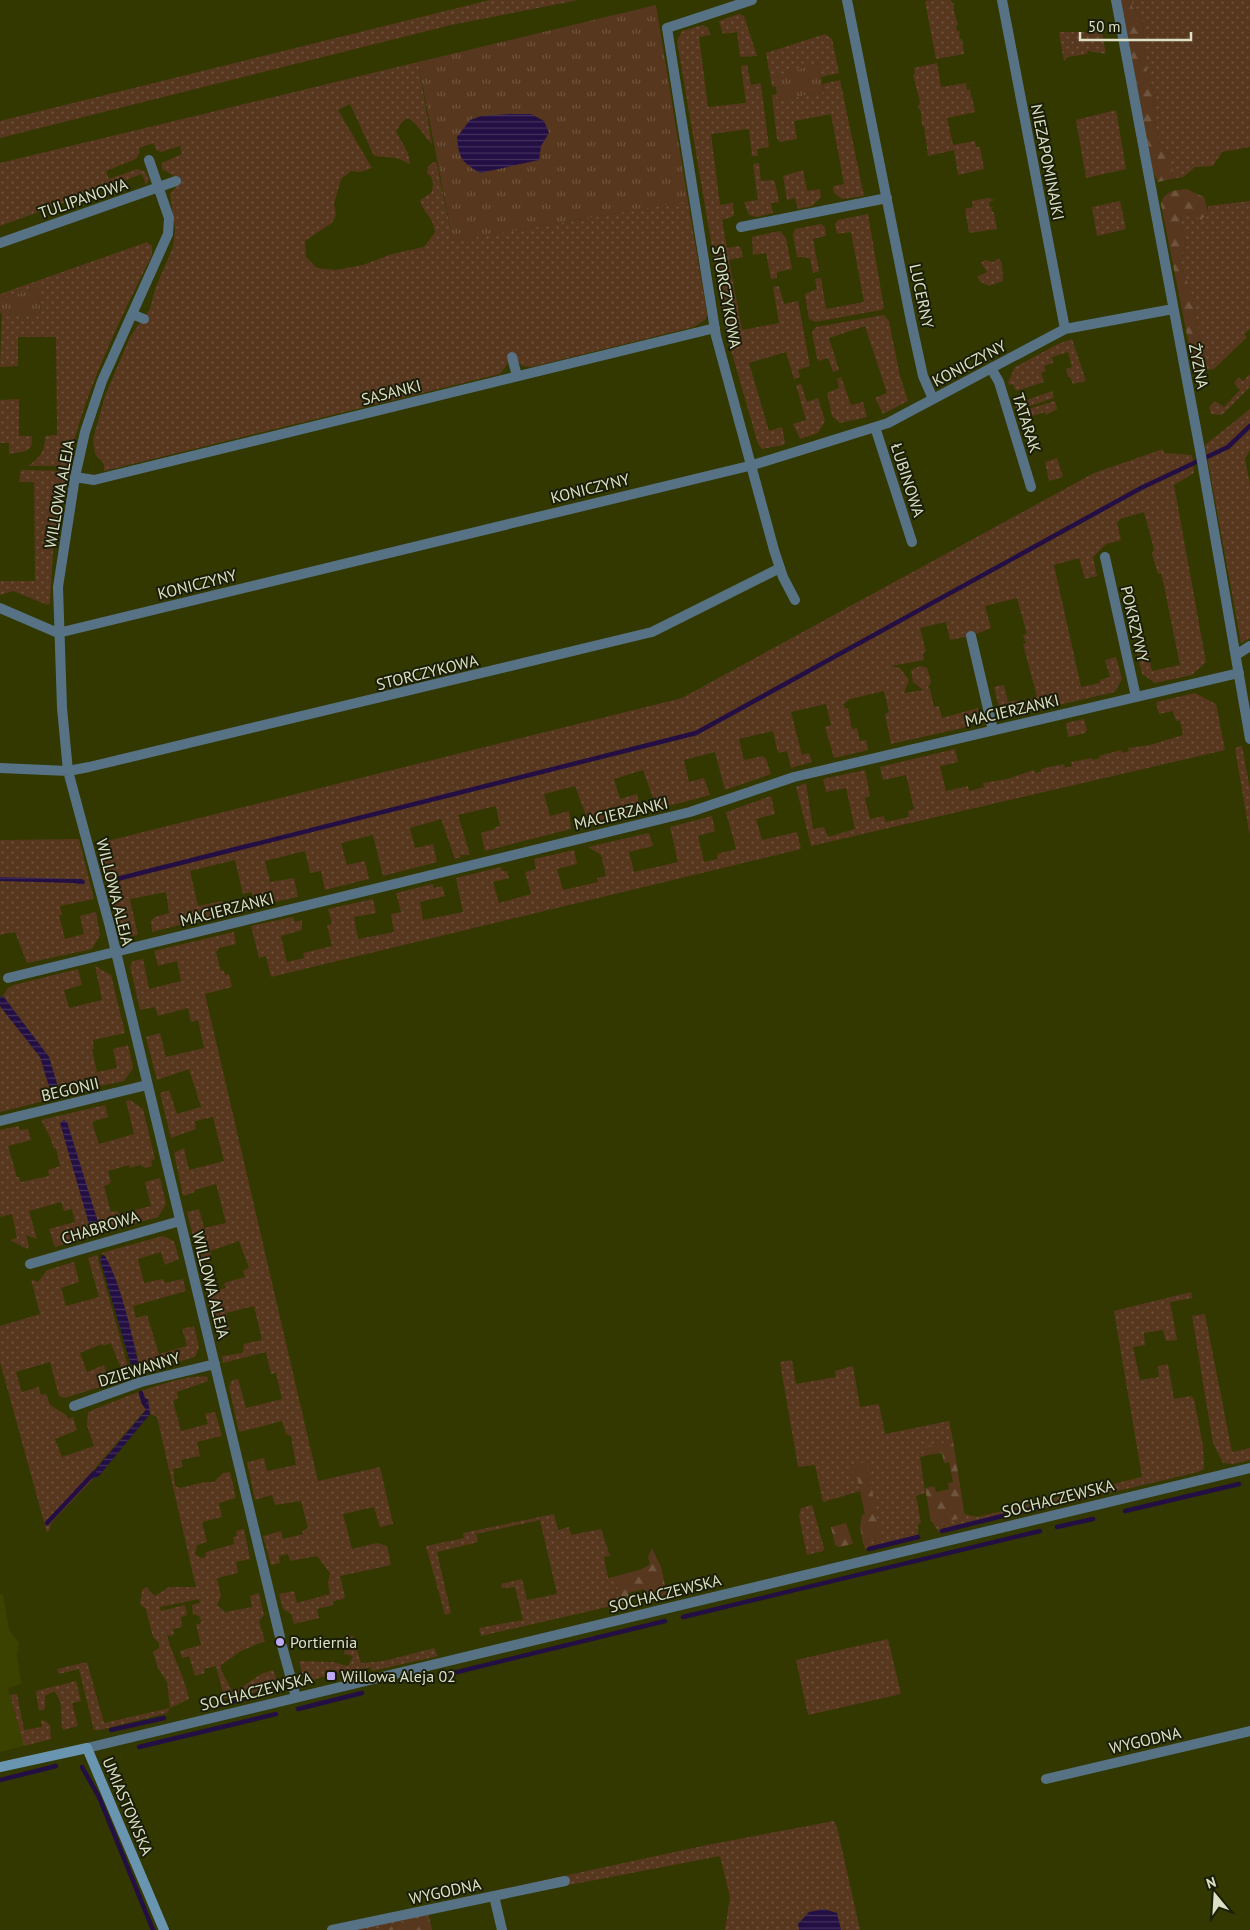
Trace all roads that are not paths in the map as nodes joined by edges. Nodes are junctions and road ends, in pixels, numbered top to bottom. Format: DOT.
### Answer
graph roads {
  1 [pos="752,0"];
  2 [pos="848,0"];
  3 [pos="1002,0"];
  4 [pos="1116,0"];
  5 [pos="149,160"];
  6 [pos="176,181"];
  7 [pos="158,187"];
  8 [pos="887,198"];
  9 [pos="741,226"];
  10 [pos="0,243"];
  11 [pos="1173,309"];
  12 [pos="132,314"];
  13 [pos="144,319"];
  14 [pos="715,328"];
  15 [pos="1065,329"];
  16 [pos="512,357"];
  17 [pos="991,368"];
  18 [pos="517,376"];
  19 [pos="933,399"];
  20 [pos="875,427"];
  21 [pos="753,465"];
  22 [pos="75,477"];
  23 [pos="1031,487"];
  24 [pos="912,542"];
  25 [pos="1105,557"];
  26 [pos="780,568"];
  27 [pos="795,600"];
  28 [pos="0,608"];
  29 [pos="58,633"];
  30 [pos="971,636"];
  31 [pos="1250,646"];
  32 [pos="1236,656"];
  33 [pos="1239,673"];
  34 [pos="1136,697"];
  35 [pos="993,730"];
  36 [pos="1250,739"];
  37 [pos="0,768"];
  38 [pos="68,771"];
  39 [pos="116,953"];
  40 [pos="8,978"];
  41 [pos="147,1086"];
  42 [pos="0,1121"];
  43 [pos="180,1221"];
  44 [pos="30,1264"];
  45 [pos="215,1364"];
  46 [pos="74,1406"];
  47 [pos="1250,1468"];
  48 [pos="296,1697"];
  49 [pos="1250,1731"];
  50 [pos="87,1748"];
  51 [pos="0,1767"];
  52 [pos="1046,1779"];
  53 [pos="565,1881"];
  54 [pos="494,1896"];
  55 [pos="164,1930"];
  56 [pos="332,1930"];
  57 [pos="502,1930"];
  1 -- 14 [label="street, STORCZYKOWA"];
  2 -- 8 [label="street, LUCERNY"];
  3 -- 15 [label="street, NIEZAPOMINAJKI"];
  4 -- 11 [label="street, ŻYZNA"];
  5 -- 7 [label="street, WILLOWA ALEJA"];
  6 -- 7 [label="street, TULIPANOWA"];
  7 -- 10 [label="street, TULIPANOWA"];
  7 -- 12 [label="street, WILLOWA ALEJA"];
  8 -- 9 [label="street"];
  8 -- 19 [label="street, LUCERNY"];
  11 -- 15 [label="street, KONICZYNY"];
  11 -- 32 [label="street, ŻYZNA"];
  12 -- 13 [label="street"];
  12 -- 22 [label="street, WILLOWA ALEJA"];
  14 -- 18 [label="street, SASANKI"];
  14 -- 21 [label="street, STORCZYKOWA"];
  15 -- 17 [label="street, KONICZYNY"];
  16 -- 18 [label="street"];
  17 -- 19 [label="street, KONICZYNY"];
  17 -- 23 [label="street, TATARAK"];
  18 -- 22 [label="street, SASANKI"];
  19 -- 20 [label="street, KONICZYNY"];
  20 -- 21 [label="street, KONICZYNY"];
  20 -- 24 [label="street, ŁUBINOWA"];
  21 -- 26 [label="street, STORCZYKOWA"];
  21 -- 29 [label="street, KONICZYNY"];
  22 -- 29 [label="street, WILLOWA ALEJA"];
  25 -- 34 [label="street, POKRZYWY"];
  26 -- 27 [label="street, STORCZYKOWA"];
  26 -- 38 [label="street, STORCZYKOWA"];
  28 -- 29 [label="street"];
  29 -- 38 [label="street, WILLOWA ALEJA"];
  30 -- 35 [label="street"];
  31 -- 32 [label="street"];
  32 -- 33 [label="street, ŻYZNA"];
  33 -- 34 [label="street, MACIERZANKI"];
  33 -- 36 [label="street, ŻYZNA"];
  34 -- 35 [label="street, MACIERZANKI"];
  35 -- 39 [label="street, MACIERZANKI"];
  37 -- 38 [label="street, STORCZYKOWA"];
  38 -- 39 [label="street, WILLOWA ALEJA"];
  39 -- 40 [label="street, MACIERZANKI"];
  39 -- 41 [label="street, WILLOWA ALEJA"];
  41 -- 42 [label="street, BEGONII"];
  41 -- 43 [label="street, WILLOWA ALEJA"];
  43 -- 44 [label="street, CHABROWA"];
  43 -- 45 [label="street, WILLOWA ALEJA"];
  45 -- 46 [label="street, DZIEWANNY"];
  45 -- 48 [label="street, WILLOWA ALEJA"];
  47 -- 48 [label="street, SOCHACZEWSKA"];
  48 -- 50 [label="street, SOCHACZEWSKA"];
  49 -- 52 [label="street, WYGODNA"];
  50 -- 51 [label="main road, UMIASTOWSKA"];
  50 -- 55 [label="main road, UMIASTOWSKA"];
  53 -- 54 [label="street, WYGODNA"];
  54 -- 56 [label="street, WYGODNA"];
  54 -- 57 [label="street"];
}
